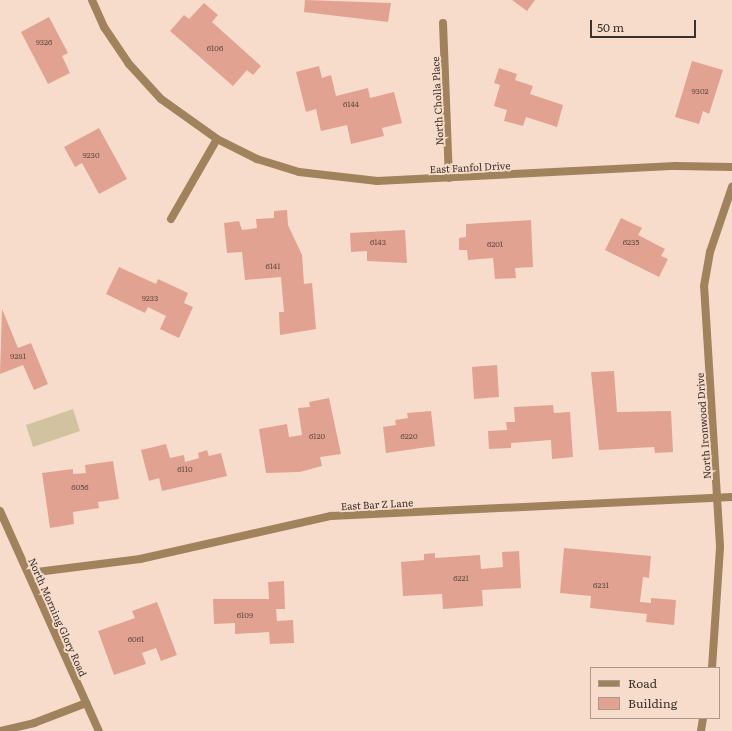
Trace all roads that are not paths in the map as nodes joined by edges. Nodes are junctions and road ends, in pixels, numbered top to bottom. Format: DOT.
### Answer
graph roads {
  1 [pos="92,0"];
  2 [pos="443,23"];
  3 [pos="217,139"];
  4 [pos="732,167"];
  5 [pos="449,178"];
  6 [pos="732,187"];
  7 [pos="171,219"];
  8 [pos="732,497"];
  9 [pos="718,498"];
  10 [pos="0,511"];
  11 [pos="29,573"];
  12 [pos="712,667"];
  13 [pos="86,703"];
  14 [pos="703,719"];
  15 [pos="0,731"];
  16 [pos="99,731"];
  17 [pos="701,731"];
  1 -- 3 [label="street, East Fanfol Drive"];
  2 -- 5 [label="street, North Cholla Place"];
  3 -- 5 [label="street, East Fanfol Drive"];
  3 -- 7 [label="street"];
  4 -- 5 [label="street, East Fanfol Drive"];
  6 -- 9 [label="street, North Ironwood Drive"];
  8 -- 9 [label="street, East Bar Z Lane"];
  9 -- 11 [label="street, East Bar Z Lane"];
  9 -- 12 [label="street, North Ironwood Drive"];
  10 -- 11 [label="street, North Morning Glory Road"];
  11 -- 13 [label="street, North Morning Glory Road"];
  13 -- 15 [label="street"];
  13 -- 16 [label="street, North Morning Glory Road"];
  14 -- 17 [label="street"];
}
